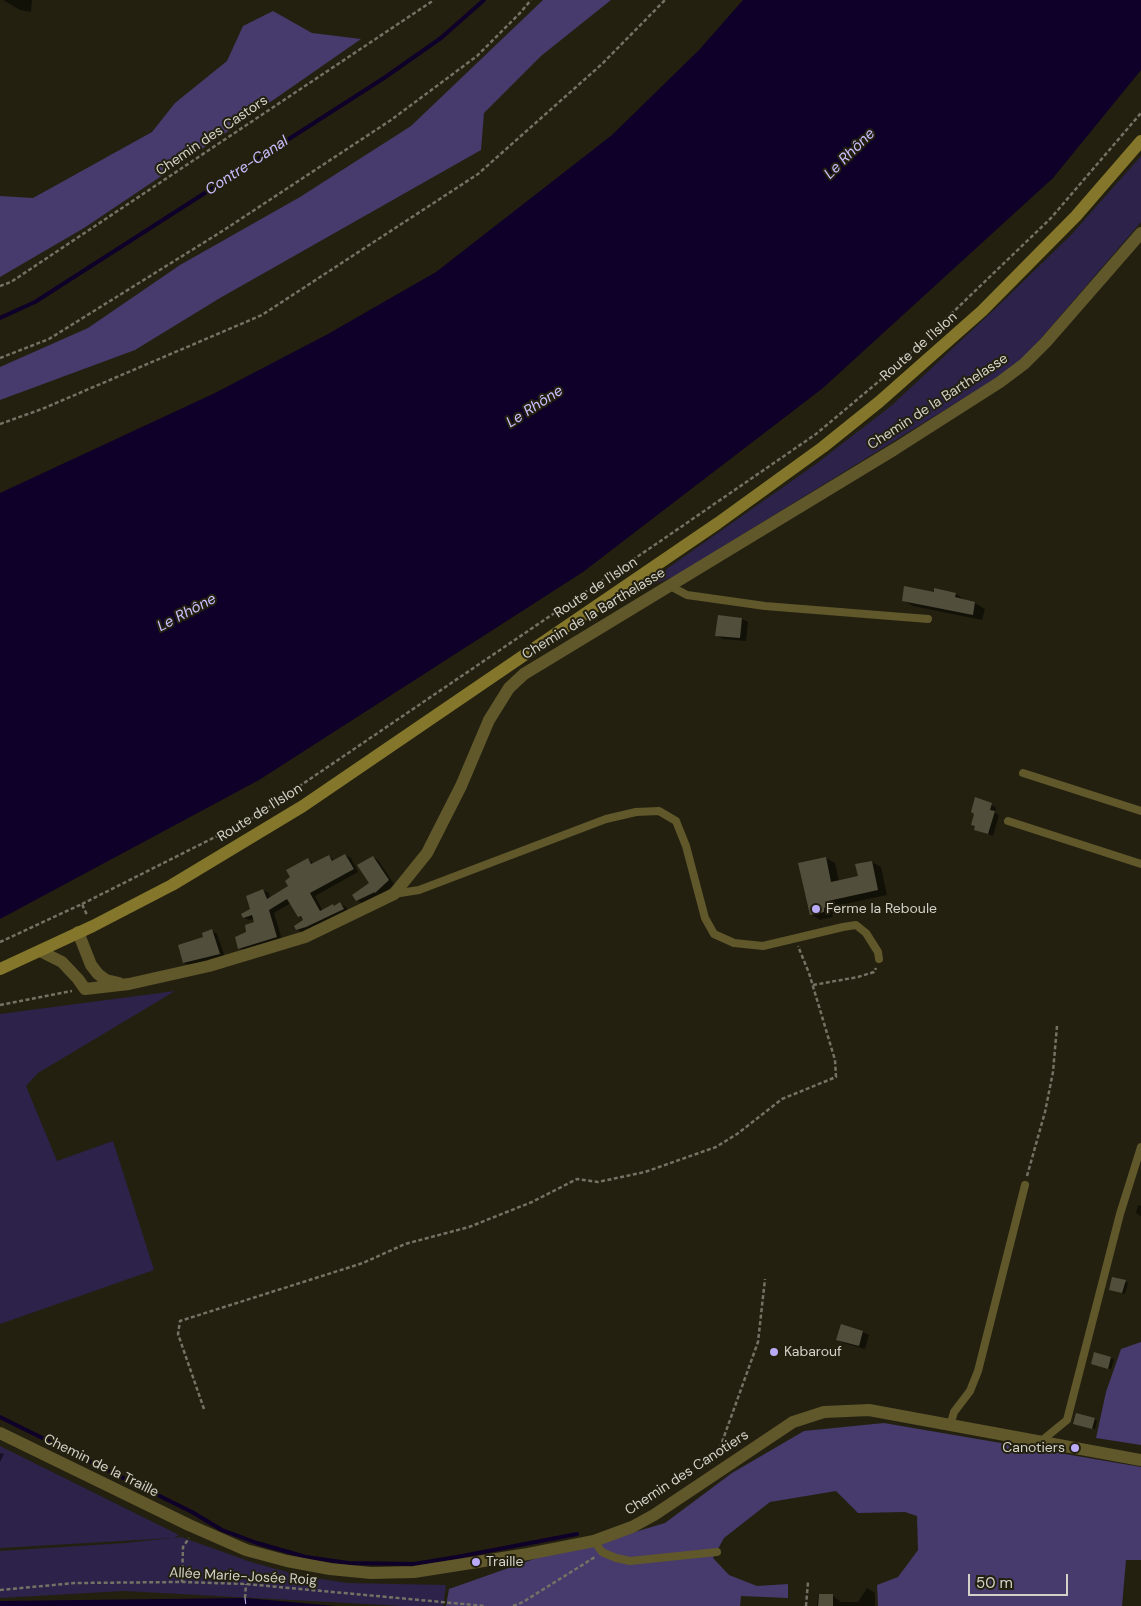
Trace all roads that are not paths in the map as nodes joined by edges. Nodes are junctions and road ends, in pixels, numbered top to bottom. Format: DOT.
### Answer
graph roads {
  1 [pos="1141,141"];
  2 [pos="1141,233"];
  3 [pos="670,586"];
  4 [pos="928,619"];
  5 [pos="1023,773"];
  6 [pos="1141,811"];
  7 [pos="1008,821"];
  8 [pos="1141,864"];
  9 [pos="394,894"];
  10 [pos="78,932"];
  11 [pos="40,950"];
  12 [pos="878,959"];
  13 [pos="0,969"];
  14 [pos="129,984"];
  15 [pos="1141,1148"];
  16 [pos="1025,1185"];
  17 [pos="950,1426"];
  18 [pos="0,1433"];
  19 [pos="1040,1442"];
  20 [pos="1141,1460"];
  21 [pos="189,1525"];
  22 [pos="594,1541"];
  23 [pos="717,1552"];
  1 -- 10 [label="street, Route de l'Islon"];
  2 -- 3 [label="street, Chemin de la Barthelasse"];
  3 -- 4 [label="lane"];
  3 -- 9 [label="street, Chemin de la Barthelasse"];
  5 -- 6 [label="lane"];
  7 -- 8 [label="lane"];
  9 -- 12 [label="lane"];
  9 -- 14 [label="street, Chemin de la Barthelasse"];
  10 -- 11 [label="street, Route de l'Islon"];
  10 -- 14 [label="street"];
  11 -- 13 [label="street, Route de l'Islon"];
  11 -- 14 [label="street, Chemin de la Barthelasse"];
  15 -- 19 [label="lane"];
  16 -- 17 [label="lane"];
  17 -- 19 [label="street, Chemin des Canotiers"];
  17 -- 22 [label="street, Chemin des Canotiers"];
  18 -- 21 [label="street, Chemin de la Traille"];
  19 -- 20 [label="street, Chemin des Canotiers"];
  21 -- 22 [label="street, Chemin des Canotiers"];
  22 -- 23 [label="lane"];
}
